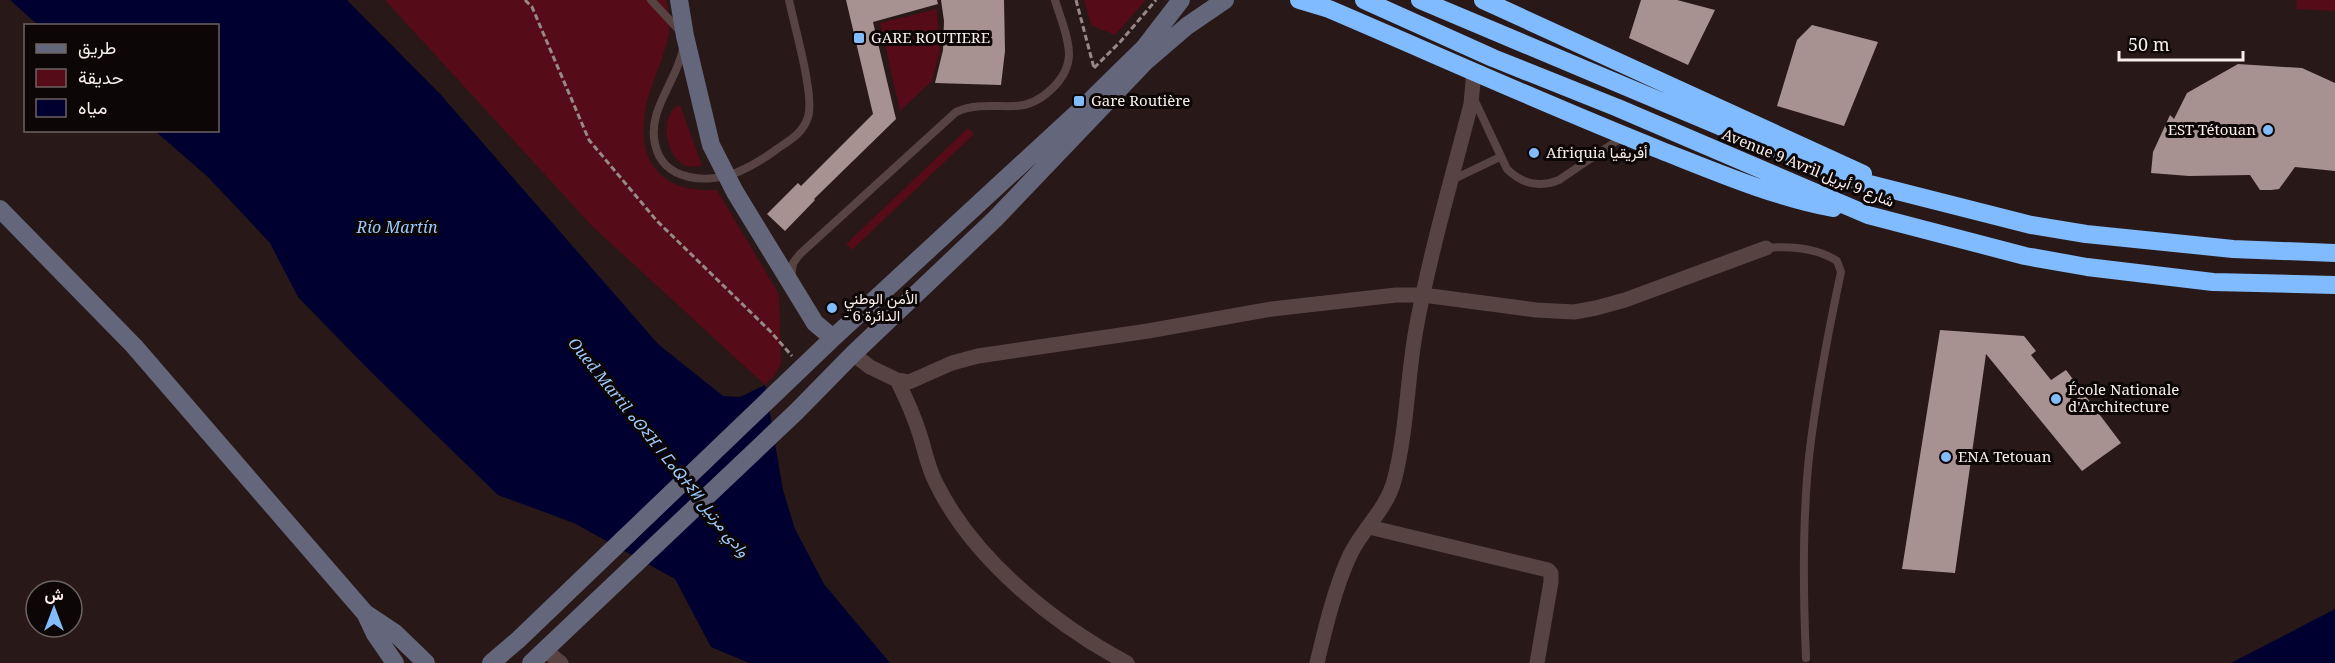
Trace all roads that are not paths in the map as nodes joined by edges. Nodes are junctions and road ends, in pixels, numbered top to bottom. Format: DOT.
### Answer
graph roads {
  1 [pos="651,0"];
  2 [pos="679,0"];
  3 [pos="789,0"];
  4 [pos="1055,0"];
  5 [pos="1181,0"];
  6 [pos="1225,0"];
  7 [pos="1299,0"];
  8 [pos="1364,0"];
  9 [pos="1420,0"];
  10 [pos="1483,0"];
  11 [pos="685,36"];
  12 [pos="1474,71"];
  13 [pos="1473,95"];
  14 [pos="1624,136"];
  15 [pos="1500,157"];
  16 [pos="726,176"];
  17 [pos="1452,180"];
  18 [pos="1903,192"];
  19 [pos="0,209"];
  20 [pos="1868,215"];
  21 [pos="1766,248"];
  22 [pos="2335,253"];
  23 [pos="792,285"];
  24 [pos="2335,285"];
  25 [pos="1423,295"];
  26 [pos="833,338"];
  27 [pos="853,354"];
  28 [pos="897,380"];
  29 [pos="1369,527"];
  30 [pos="365,613"];
  31 [pos="545,650"];
  32 [pos="1806,658"];
  33 [pos="395,663"];
  34 [pos="426,663"];
  35 [pos="491,663"];
  36 [pos="531,663"];
  37 [pos="561,663"];
  38 [pos="1127,663"];
  39 [pos="1317,663"];
  40 [pos="1537,663"];
  1 -- 11 [label="lane"];
  2 -- 11 [label="street"];
  3 -- 16 [label="lane"];
  4 -- 23 [label="lane"];
  5 -- 26 [label="street"];
  6 -- 27 [label="street"];
  7 -- 12 [label="highway"];
  8 -- 20 [label="highway, Avenue 9 Avril شارع 9 أبريل"];
  9 -- 18 [label="highway, Avenue 9 Avril شارع 9 أبريل"];
  10 -- 18 [label="highway"];
  11 -- 16 [label="street"];
  11 -- 16 [label="lane"];
  12 -- 13 [label="street"];
  12 -- 14 [label="highway"];
  13 -- 15 [label="lane"];
  13 -- 17 [label="street"];
  14 -- 15 [label="lane"];
  14 -- 20 [label="highway"];
  15 -- 17 [label="lane"];
  16 -- 23 [label="street"];
  17 -- 25 [label="street"];
  18 -- 22 [label="highway, Avenue 9 Avril شارع 9 أبريل"];
  19 -- 30 [label="street"];
  20 -- 24 [label="highway, Avenue 9 Avril شارع 9 أبريل"];
  21 -- 25 [label="street"];
  21 -- 32 [label="lane"];
  23 -- 26 [label="street"];
  25 -- 28 [label="street"];
  25 -- 29 [label="street"];
  26 -- 35 [label="street"];
  27 -- 28 [label="street"];
  27 -- 31 [label="street"];
  28 -- 38 [label="street"];
  29 -- 39 [label="street"];
  29 -- 40 [label="street"];
  30 -- 33 [label="street"];
  30 -- 34 [label="street"];
  31 -- 36 [label="street"];
  31 -- 37 [label="street"];
}
